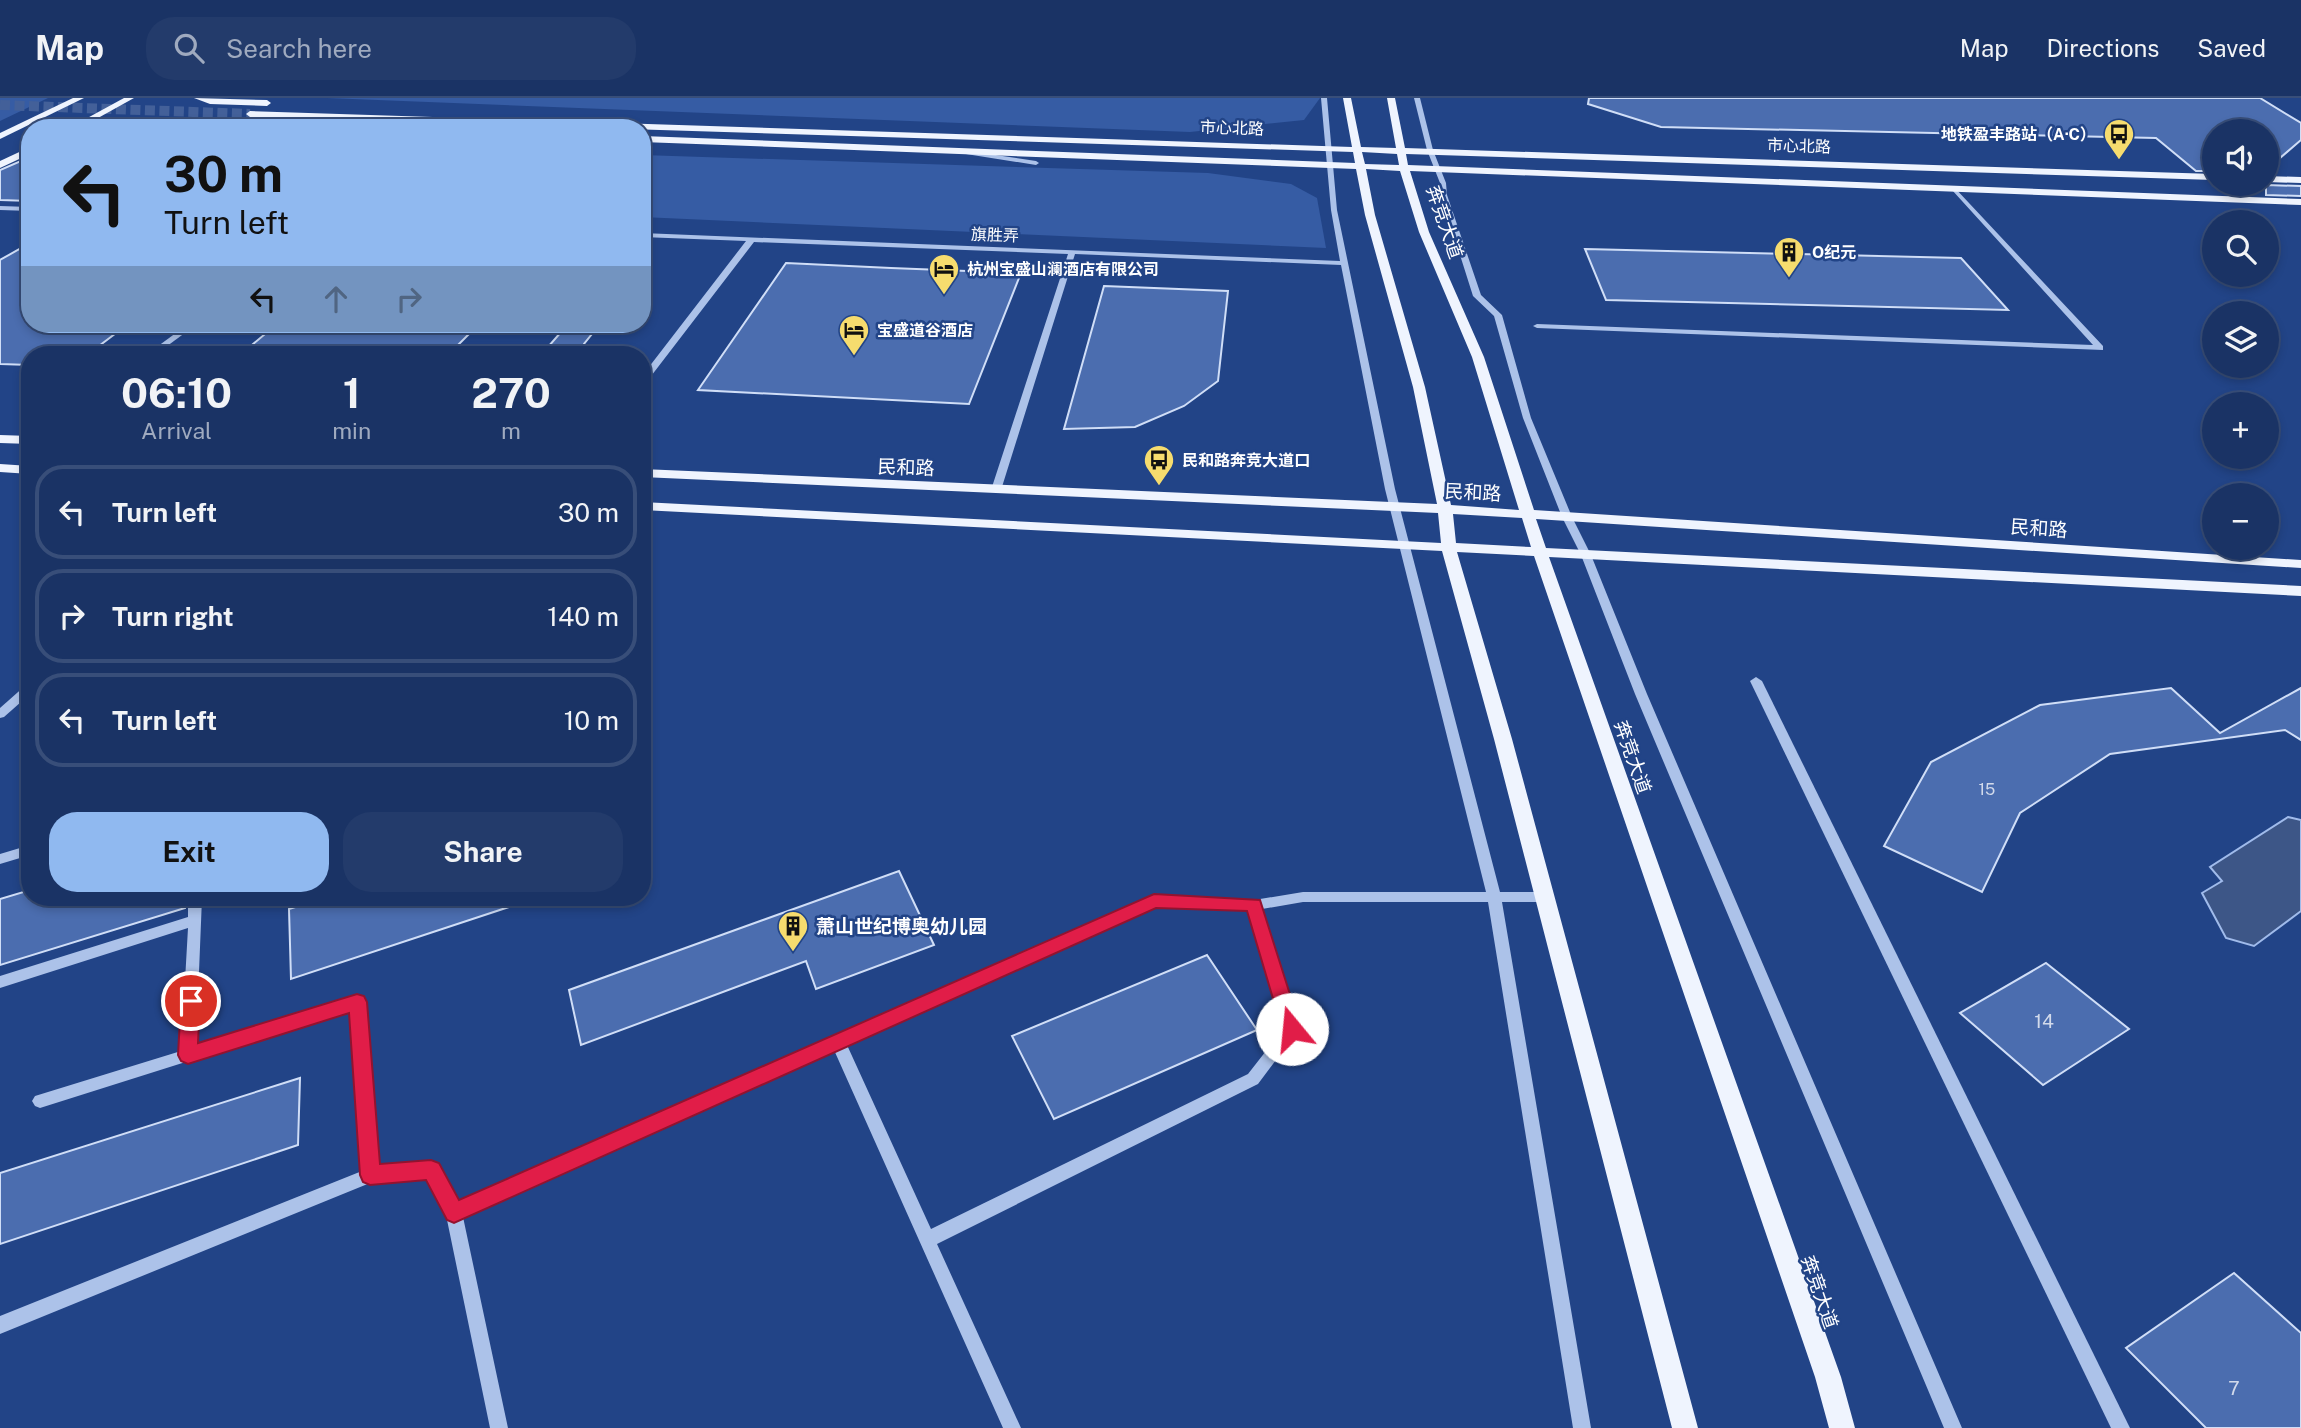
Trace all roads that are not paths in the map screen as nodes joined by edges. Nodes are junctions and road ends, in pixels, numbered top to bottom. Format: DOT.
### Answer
graph roads {
  1 [pos="80,98"];
  2 [pos="130,98"];
  3 [pos="198,98"];
  4 [pos="1324,98"];
  5 [pos="1347,98"];
  6 [pos="1391,98"];
  7 [pos="1417,98"];
  8 [pos="279,103"];
  9 [pos="598,114"];
  10 [pos="36,119"];
  11 [pos="91,119"];
  12 [pos="21,126"];
  13 [pos="651,129"];
  14 [pos="0,136"];
  15 [pos="651,139"];
  16 [pos="1187,143"];
  17 [pos="1329,147"];
  18 [pos="651,148"];
  19 [pos="1430,150"];
  20 [pos="957,151"];
  21 [pos="21,154"];
  22 [pos="1359,156"];
  23 [pos="1402,158"];
  24 [pos="1036,163"];
  25 [pos="0,165"];
  26 [pos="1331,165"];
  27 [pos="1437,168"];
  28 [pos="2202,177"];
  29 [pos="2279,179"];
  30 [pos="2301,180"];
  31 [pos="1954,189"];
  32 [pos="2301,202"];
  33 [pos="0,208"];
  34 [pos="21,209"];
  35 [pos="651,234"];
  36 [pos="752,239"];
  37 [pos="1072,252"];
  38 [pos="1346,263"];
  39 [pos="1537,326"];
  40 [pos="181,333"];
  41 [pos="162,346"];
  42 [pos="651,370"];
  43 [pos="0,439"];
  44 [pos="21,440"];
  45 [pos="0,468"];
  46 [pos="21,469"];
  47 [pos="651,473"];
  48 [pos="996,490"];
  49 [pos="651,506"];
  50 [pos="1394,507"];
  51 [pos="1445,509"];
  52 [pos="1528,514"];
  53 [pos="1567,517"];
  54 [pos="1404,547"];
  55 [pos="1449,549"];
  56 [pos="1540,553"];
  57 [pos="1586,555"];
  58 [pos="2301,564"];
  59 [pos="2301,591"];
  60 [pos="1756,681"];
  61 [pos="21,696"];
  62 [pos="0,714"];
  63 [pos="21,853"];
  64 [pos="0,859"];
  65 [pos="1494,897"];
  66 [pos="1544,897"];
  67 [pos="1254,905"];
  68 [pos="195,906"];
  69 [pos="195,920"];
  70 [pos="0,982"];
  71 [pos="838,1042"];
  72 [pos="188,1055"];
  73 [pos="40,1101"];
  74 [pos="370,1175"];
  75 [pos="454,1213"];
  76 [pos="927,1240"];
  77 [pos="0,1325"];
  78 [pos="499,1428"];
  79 [pos="1013,1428"];
  80 [pos="1582,1428"];
  81 [pos="1685,1428"];
  82 [pos="1842,1428"];
  83 [pos="1952,1428"];
  84 [pos="2121,1428"];
  1 -- 10 [label="main road"];
  2 -- 11 [label="main road"];
  3 -- 8 [label="main road"];
  4 -- 17 [label="street"];
  5 -- 22 [label="main road"];
  6 -- 23 [label="main road, 奔竞大道"];
  7 -- 19 [label="street"];
  9 -- 16 [label="main road"];
  12 -- 14 [label="main road"];
  13 -- 16 [label="main road, 市心北路"];
  15 -- 20 [label="main road, 市心北路"];
  16 -- 17 [label="main road, 市心北路"];
  17 -- 22 [label="main road, 市心北路"];
  17 -- 26 [label="street"];
  18 -- 24 [label="main road"];
  19 -- 23 [label="main road, 市心北路"];
  19 -- 27 [label="street"];
  19 -- 28 [label="main road, 市心北路"];
  20 -- 24 [label="street"];
  20 -- 26 [label="main road, 市心北路"];
  21 -- 25 [label="main road"];
  22 -- 23 [label="main road, 市心北路"];
  22 -- 23 [label="main road, 市心北路"];
  22 -- 26 [label="main road"];
  22 -- 51 [label="main road"];
  23 -- 27 [label="main road, 市心北路"];
  23 -- 52 [label="main road, 奔竞大道"];
  24 -- 26 [label="main road"];
  26 -- 38 [label="street"];
  27 -- 31 [label="main road, 市心北路"];
  27 -- 53 [label="street"];
  29 -- 30 [label="main road"];
  31 -- 32 [label="main road, 市心北路"];
  31 -- 39 [label="street"];
  33 -- 34 [label="street"];
  35 -- 36 [label="street, 旗胜弄"];
  36 -- 37 [label="street, 旗胜弄"];
  36 -- 42 [label="street"];
  37 -- 38 [label="street, 旗胜弄"];
  37 -- 48 [label="street"];
  38 -- 50 [label="street"];
  40 -- 41 [label="street"];
  43 -- 44 [label="main road"];
  45 -- 46 [label="main road"];
  47 -- 48 [label="main road, 民和路"];
  48 -- 50 [label="main road, 民和路"];
  49 -- 54 [label="main road"];
  50 -- 51 [label="main road, 民和路"];
  50 -- 54 [label="street"];
  51 -- 52 [label="main road, 民和路"];
  51 -- 55 [label="main road"];
  52 -- 53 [label="main road, 民和路"];
  52 -- 56 [label="main road, 奔竞大道"];
  53 -- 57 [label="street"];
  53 -- 58 [label="main road, 民和路"];
  54 -- 55 [label="main road"];
  54 -- 65 [label="street"];
  55 -- 56 [label="main road"];
  55 -- 66 [label="main road"];
  56 -- 57 [label="main road"];
  56 -- 82 [label="main road, 奔竞大道"];
  57 -- 59 [label="main road"];
  57 -- 83 [label="street"];
  60 -- 84 [label="street"];
  61 -- 62 [label="street"];
  63 -- 64 [label="street"];
  65 -- 66 [label="street"];
  65 -- 67 [label="street"];
  65 -- 80 [label="street"];
  66 -- 81 [label="main road"];
  67 -- 71 [label="street"];
  67 -- 76 [label="street"];
  68 -- 69 [label="street"];
  69 -- 70 [label="street"];
  69 -- 72 [label="street"];
  71 -- 75 [label="street"];
  71 -- 76 [label="street"];
  72 -- 73 [label="street"];
  72 -- 74 [label="street"];
  74 -- 75 [label="street"];
  74 -- 77 [label="street"];
  75 -- 78 [label="street"];
  76 -- 79 [label="street"];
}
